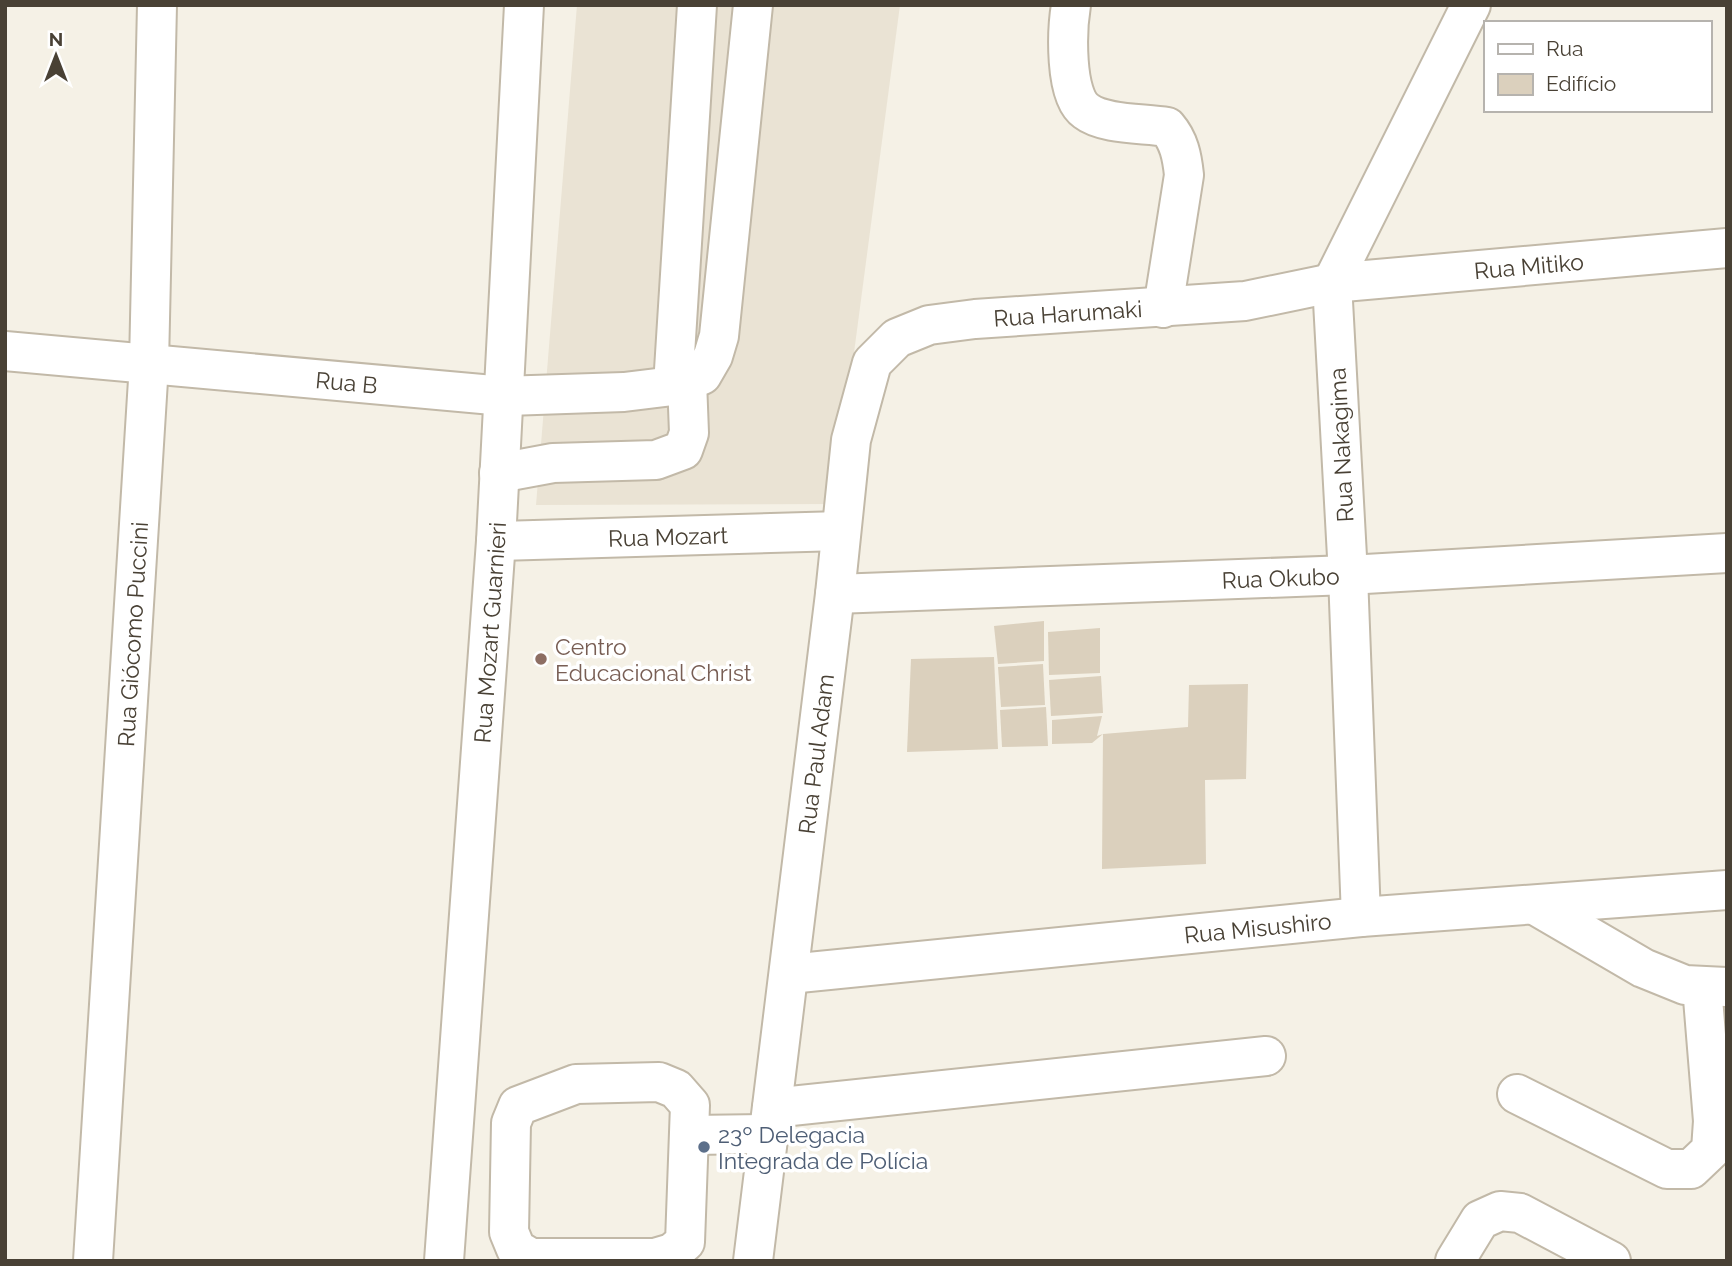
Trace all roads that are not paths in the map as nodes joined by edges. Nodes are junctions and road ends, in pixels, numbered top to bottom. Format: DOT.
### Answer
graph roads {
  1 [pos="157,5"];
  2 [pos="524,5"];
  3 [pos="696,5"];
  4 [pos="753,5"];
  5 [pos="1071,5"];
  6 [pos="1471,5"];
  7 [pos="1727,248"];
  8 [pos="1332,284"];
  9 [pos="1163,308"];
  10 [pos="975,319"];
  11 [pos="5,351"];
  12 [pos="149,364"];
  13 [pos="680,383"];
  14 [pos="504,396"];
  15 [pos="499,473"];
  16 [pos="841,531"];
  17 [pos="496,541"];
  18 [pos="1727,553"];
  19 [pos="1348,575"];
  20 [pos="835,594"];
  21 [pos="1727,890"];
  22 [pos="1535,905"];
  23 [pos="1361,917"];
  24 [pos="789,974"];
  25 [pos="1714,986"];
  26 [pos="1266,1056"];
  27 [pos="1517,1094"];
  28 [pos="770,1121"];
  29 [pos="691,1135"];
  30 [pos="93,1261"];
  31 [pos="444,1261"];
  32 [pos="753,1261"];
  33 [pos="1455,1261"];
  34 [pos="1611,1261"];
  1 -- 12 [label="street, Rua Giócomo Puccini"];
  2 -- 14 [label="street, Rua Mozart Guarnieri"];
  3 -- 13 [label="street"];
  4 -- 13 [label="street"];
  5 -- 9 [label="street, Rua Harumaki"];
  6 -- 8 [label="street, Rua Nakagima"];
  7 -- 8 [label="street, Rua Mitiko"];
  8 -- 9 [label="street, Rua Harumaki"];
  8 -- 19 [label="street, Rua Nakagima"];
  9 -- 10 [label="street, Rua Harumaki"];
  10 -- 16 [label="street, Rua Paul Adam"];
  11 -- 12 [label="street, Rua B"];
  12 -- 14 [label="street, Rua B"];
  12 -- 30 [label="street, Rua Giócomo Puccini"];
  13 -- 14 [label="street, Rua B"];
  13 -- 15 [label="street"];
  14 -- 15 [label="street, Rua Mozart Guarnieri"];
  15 -- 17 [label="street, Rua Mozart Guarnieri"];
  16 -- 17 [label="street, Rua Mozart"];
  16 -- 20 [label="street, Rua Paul Adam"];
  17 -- 31 [label="street, Rua Mozart Guarnieri"];
  18 -- 19 [label="street, Rua Okubo"];
  19 -- 20 [label="street, Rua Okubo"];
  19 -- 23 [label="street, Rua Nakagima"];
  20 -- 24 [label="street, Rua Paul Adam"];
  21 -- 22 [label="street, Rua Misushiro"];
  22 -- 23 [label="street, Rua Misushiro"];
  22 -- 25 [label="street"];
  23 -- 24 [label="street, Rua Misushiro"];
  24 -- 28 [label="street, Rua Paul Adam"];
  25 -- 27 [label="street"];
  26 -- 28 [label="street"];
  28 -- 29 [label="street"];
  28 -- 32 [label="street, Rua Paul Adam"];
  29 -- 29 [label="street"];
  33 -- 34 [label="street"];
}
